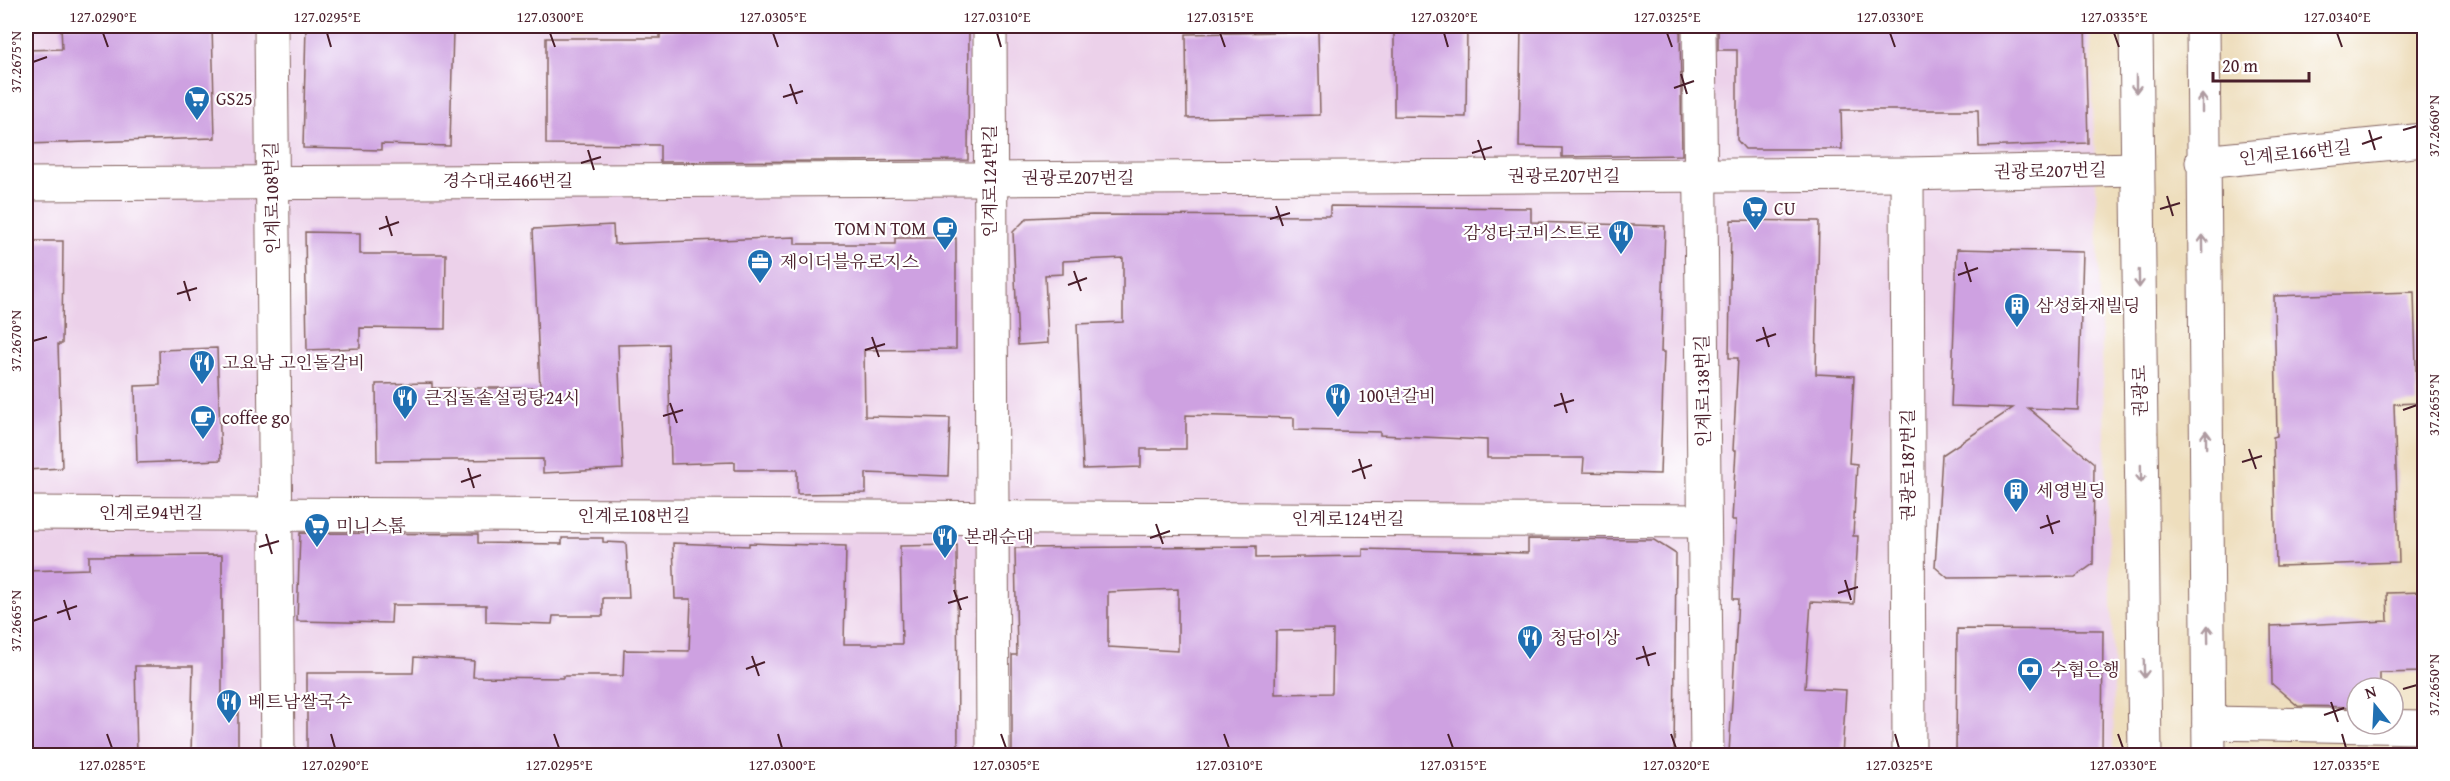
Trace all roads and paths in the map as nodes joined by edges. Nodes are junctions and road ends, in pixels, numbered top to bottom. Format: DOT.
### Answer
graph roads {
  1 [pos="271,26"];
  2 [pos="990,26"];
  3 [pos="1698,26"];
  4 [pos="2136,26"];
  5 [pos="2203,26"];
  6 [pos="2424,140"];
  7 [pos="2202,162"];
  8 [pos="2137,169"];
  9 [pos="1907,174"];
  10 [pos="1700,175"];
  11 [pos="990,178"];
  12 [pos="272,182"];
  13 [pos="26,184"];
  14 [pos="26,513"];
  15 [pos="276,514"];
  16 [pos="992,517"];
  17 [pos="1704,520"];
  18 [pos="2209,723"];
  19 [pos="2424,727"];
  20 [pos="278,756"];
  21 [pos="993,756"];
  22 [pos="1707,756"];
  23 [pos="1909,756"];
  24 [pos="2145,756"];
  25 [pos="2209,756"];
  1 -- 12 [label="street, 인계로108번길"];
  2 -- 11 [label="street, 인계로124번길"];
  3 -- 10 [label="street, 인계로138번길"];
  4 -- 8 [label="street, 권광로, one-way"];
  7 -- 5 [label="street, one-way"];
  6 -- 7 [label="street, 인계로166번길"];
  18 -- 7 [label="street, one-way"];
  8 -- 9 [label="street, 권광로207번길"];
  8 -- 24 [label="street, 권광로, one-way"];
  9 -- 10 [label="street, 권광로207번길"];
  9 -- 23 [label="street, 권광로187번길"];
  10 -- 11 [label="street, 권광로207번길"];
  10 -- 17 [label="street, 인계로138번길"];
  11 -- 12 [label="street, 경수대로466번길"];
  11 -- 16 [label="street, 인계로124번길"];
  12 -- 13 [label="street, 경수대로466번길"];
  12 -- 15 [label="street, 인계로108번길"];
  14 -- 15 [label="street, 인계로94번길"];
  15 -- 16 [label="street, 인계로108번길"];
  15 -- 20 [label="street, 인계로108번길"];
  16 -- 17 [label="street, 인계로124번길"];
  16 -- 21 [label="street, 인계로124번길"];
  17 -- 22 [label="street, 인계로138번길"];
  18 -- 19 [label="street"];
  18 -- 25 [label="street"];
}
